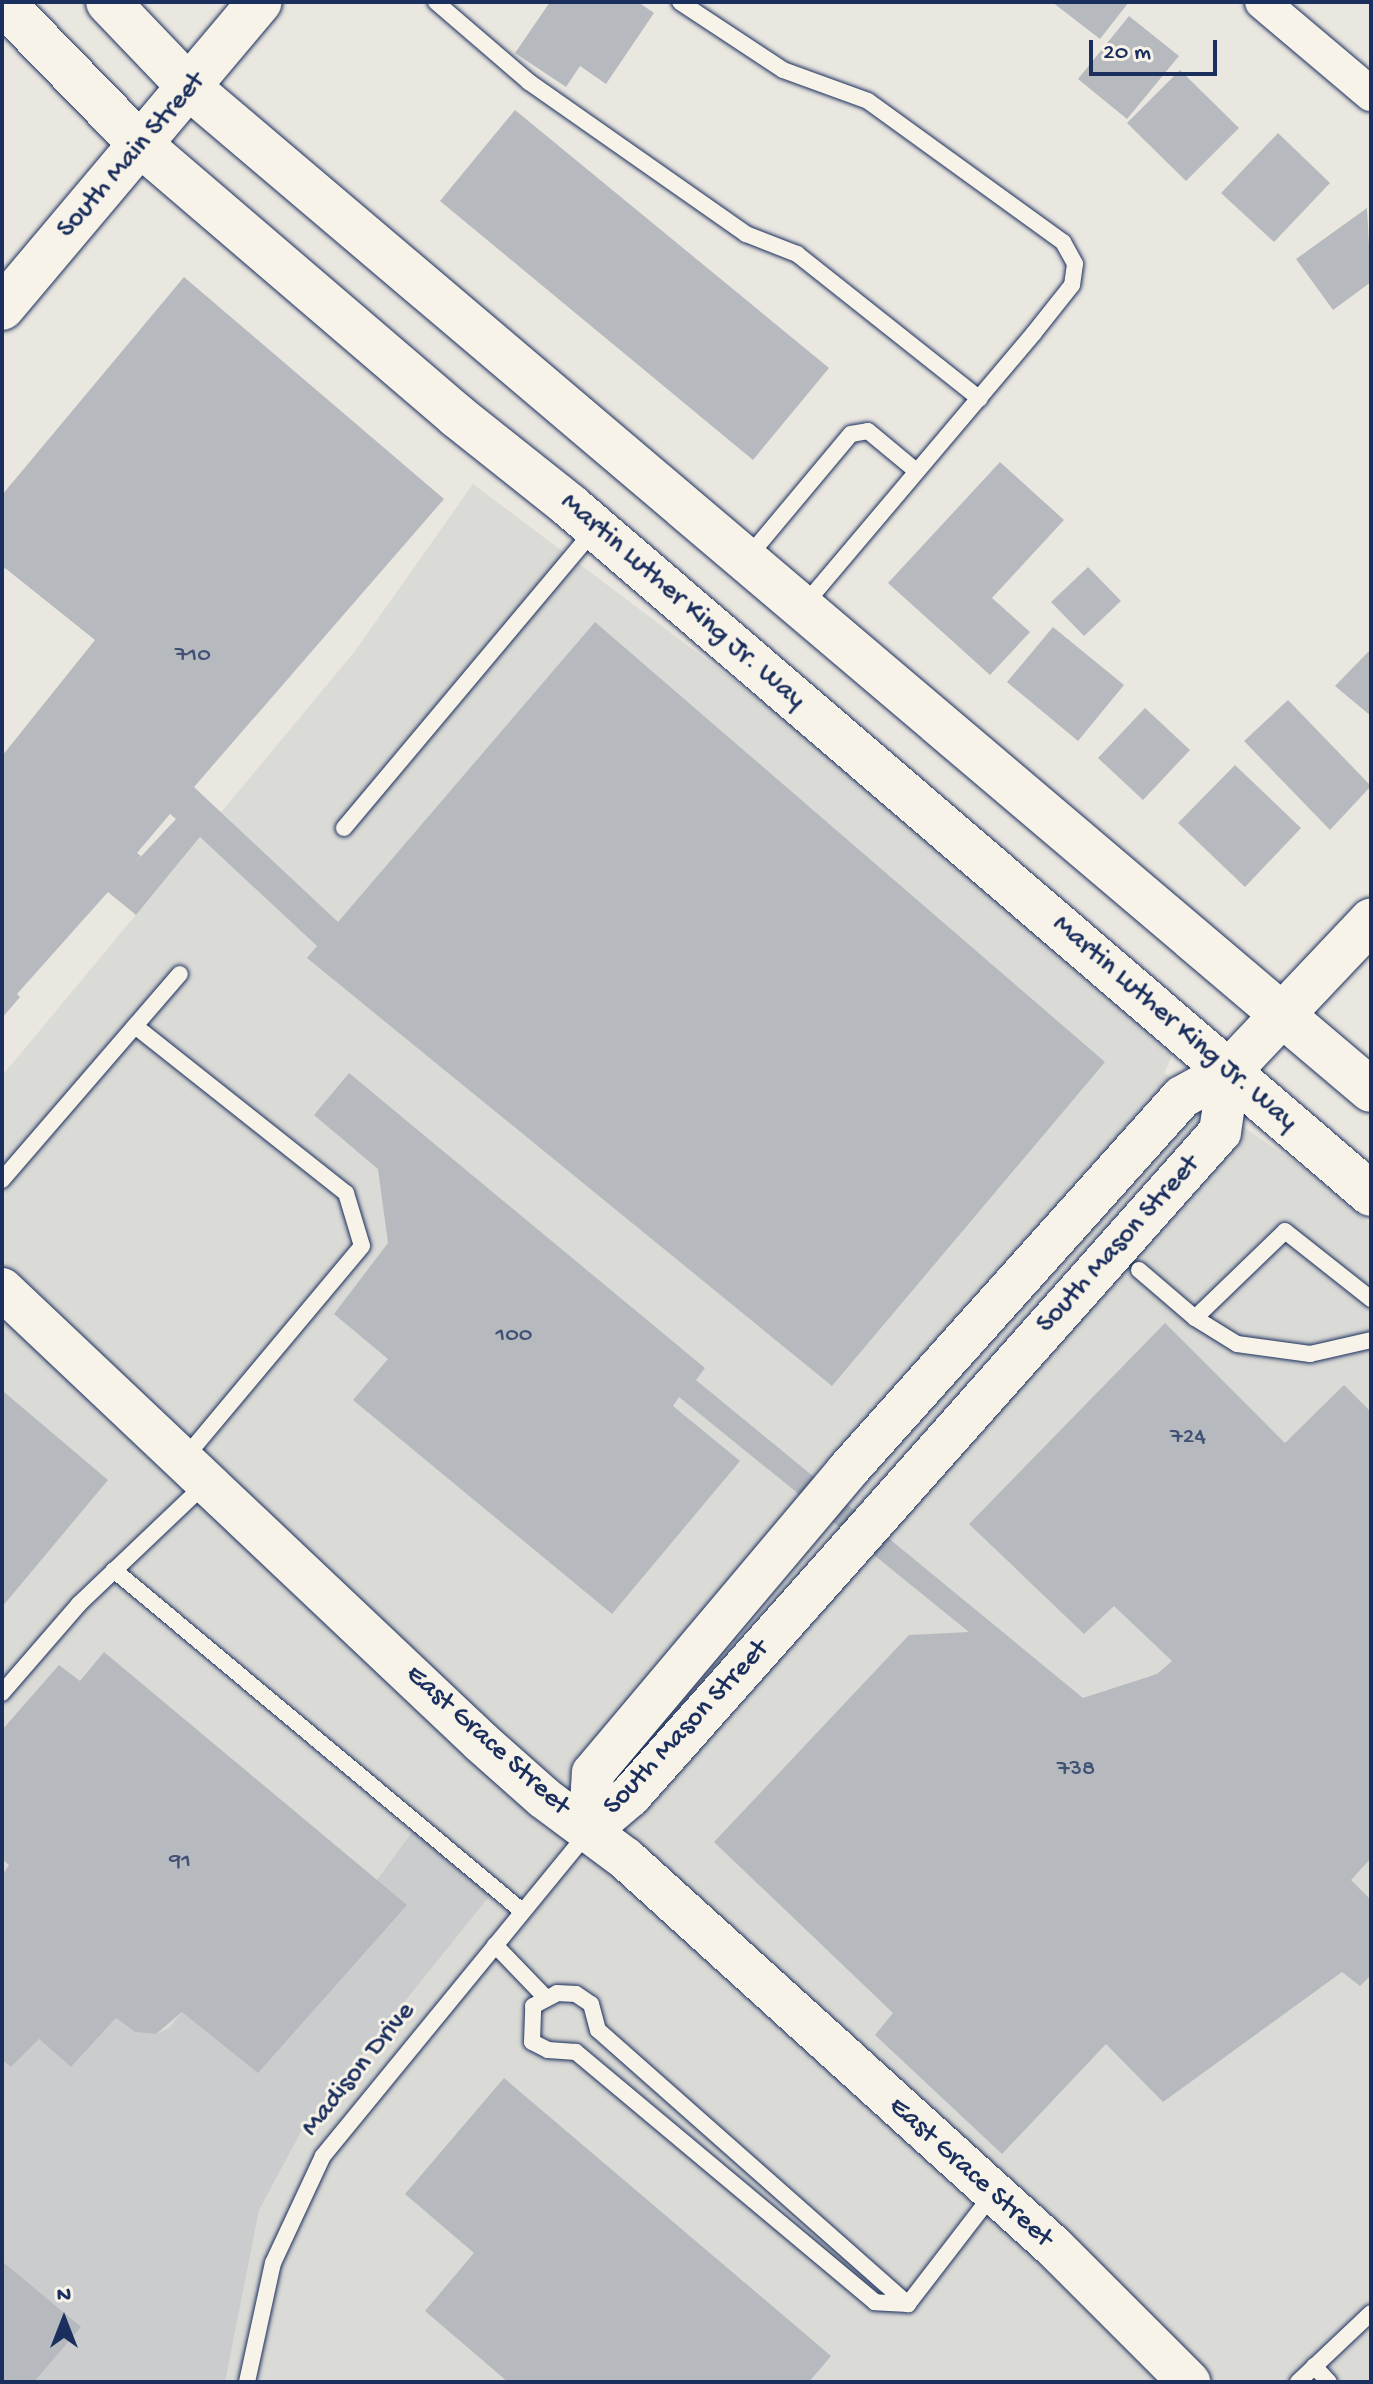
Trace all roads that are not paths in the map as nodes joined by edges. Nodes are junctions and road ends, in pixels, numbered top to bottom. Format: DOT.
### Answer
graph roads {
  1 [pos="2,2"];
  2 [pos="108,2"];
  3 [pos="260,2"];
  4 [pos="436,2"];
  5 [pos="680,2"];
  6 [pos="1267,4"];
  7 [pos="191,89"];
  8 [pos="1371,94"];
  9 [pos="141,145"];
  10 [pos="2,308"];
  11 [pos="980,399"];
  12 [pos="915,470"];
  13 [pos="596,528"];
  14 [pos="747,559"];
  15 [pos="803,606"];
  16 [pos="344,828"];
  17 [pos="1371,921"];
  18 [pos="180,974"];
  19 [pos="1285,1015"];
  20 [pos="135,1026"];
  21 [pos="1229,1071"];
  22 [pos="1371,1090"];
  23 [pos="2,1180"];
  24 [pos="1371,1194"];
  25 [pos="1139,1270"];
  26 [pos="2,1289"];
  27 [pos="1371,1299"];
  28 [pos="1195,1318"];
  29 [pos="1371,1340"];
  30 [pos="197,1469"];
  31 [pos="114,1570"];
  32 [pos="2,1693"];
  33 [pos="589,1831"];
  34 [pos="522,1911"];
  35 [pos="495,1945"];
  36 [pos="544,1996"];
  37 [pos="992,2195"];
  38 [pos="908,2304"];
  39 [pos="1371,2313"];
  40 [pos="1314,2366"];
  41 [pos="247,2382"];
  42 [pos="1189,2382"];
  43 [pos="1298,2382"];
  44 [pos="1329,2382"];
  1 -- 9 [label="main road, Martin Luther King Jr. Way"];
  2 -- 7 [label="main road"];
  3 -- 7 [label="main road, South Main Street"];
  4 -- 11 [label="lane"];
  5 -- 11 [label="lane"];
  6 -- 8 [label="street"];
  7 -- 9 [label="main road, South Main Street"];
  7 -- 14 [label="main road"];
  9 -- 10 [label="main road, South Main Street"];
  9 -- 13 [label="main road, Martin Luther King Jr. Way"];
  11 -- 12 [label="lane"];
  12 -- 14 [label="lane"];
  12 -- 15 [label="lane"];
  13 -- 16 [label="lane"];
  13 -- 21 [label="main road, Martin Luther King Jr. Way"];
  14 -- 15 [label="main road"];
  15 -- 19 [label="main road"];
  17 -- 19 [label="main road, South Mason Street"];
  18 -- 20 [label="lane"];
  19 -- 21 [label="main road, South Mason Street"];
  19 -- 22 [label="main road"];
  20 -- 23 [label="lane"];
  20 -- 30 [label="lane"];
  21 -- 24 [label="main road, Martin Luther King Jr. Way"];
  21 -- 33 [label="street, South Mason Street"];
  25 -- 28 [label="lane"];
  26 -- 30 [label="street, East Grace Street"];
  27 -- 28 [label="lane"];
  28 -- 29 [label="lane"];
  30 -- 31 [label="lane"];
  30 -- 33 [label="street, East Grace Street"];
  31 -- 32 [label="lane"];
  31 -- 34 [label="lane"];
  33 -- 34 [label="lane, Madison Drive"];
  33 -- 37 [label="street, East Grace Street"];
  34 -- 35 [label="lane, Madison Drive"];
  35 -- 36 [label="lane"];
  35 -- 41 [label="lane, Madison Drive"];
  36 -- 38 [label="lane"];
  36 -- 38 [label="lane"];
  37 -- 38 [label="lane"];
  37 -- 42 [label="street, East Grace Street"];
  39 -- 40 [label="lane"];
  40 -- 43 [label="lane"];
  40 -- 44 [label="lane"];
}
